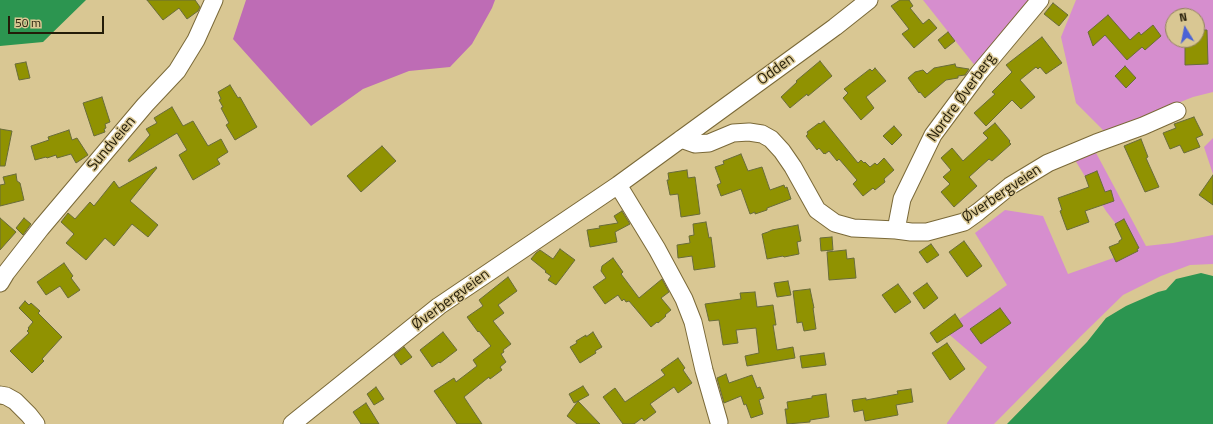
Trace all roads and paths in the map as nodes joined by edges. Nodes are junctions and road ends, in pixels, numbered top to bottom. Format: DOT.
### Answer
graph roads {
  1 [pos="214,0"];
  2 [pos="869,0"];
  3 [pos="1040,0"];
  4 [pos="1177,111"];
  5 [pos="681,139"];
  6 [pos="618,185"];
  7 [pos="896,230"];
  8 [pos="0,283"];
  9 [pos="0,395"];
  10 [pos="719,422"];
  11 [pos="36,424"];
  12 [pos="292,424"];
  1 -- 8 [label="street, Sundveien"];
  2 -- 5 [label="street, Odden"];
  3 -- 7 [label="street, Nordre Øverberg"];
  4 -- 7 [label="street, Øverbergveien"];
  5 -- 6 [label="street, Øverbergveien"];
  5 -- 7 [label="street, Øverbergveien"];
  6 -- 10 [label="street"];
  6 -- 12 [label="street, Øverbergveien"];
  9 -- 11 [label="street"];
}
